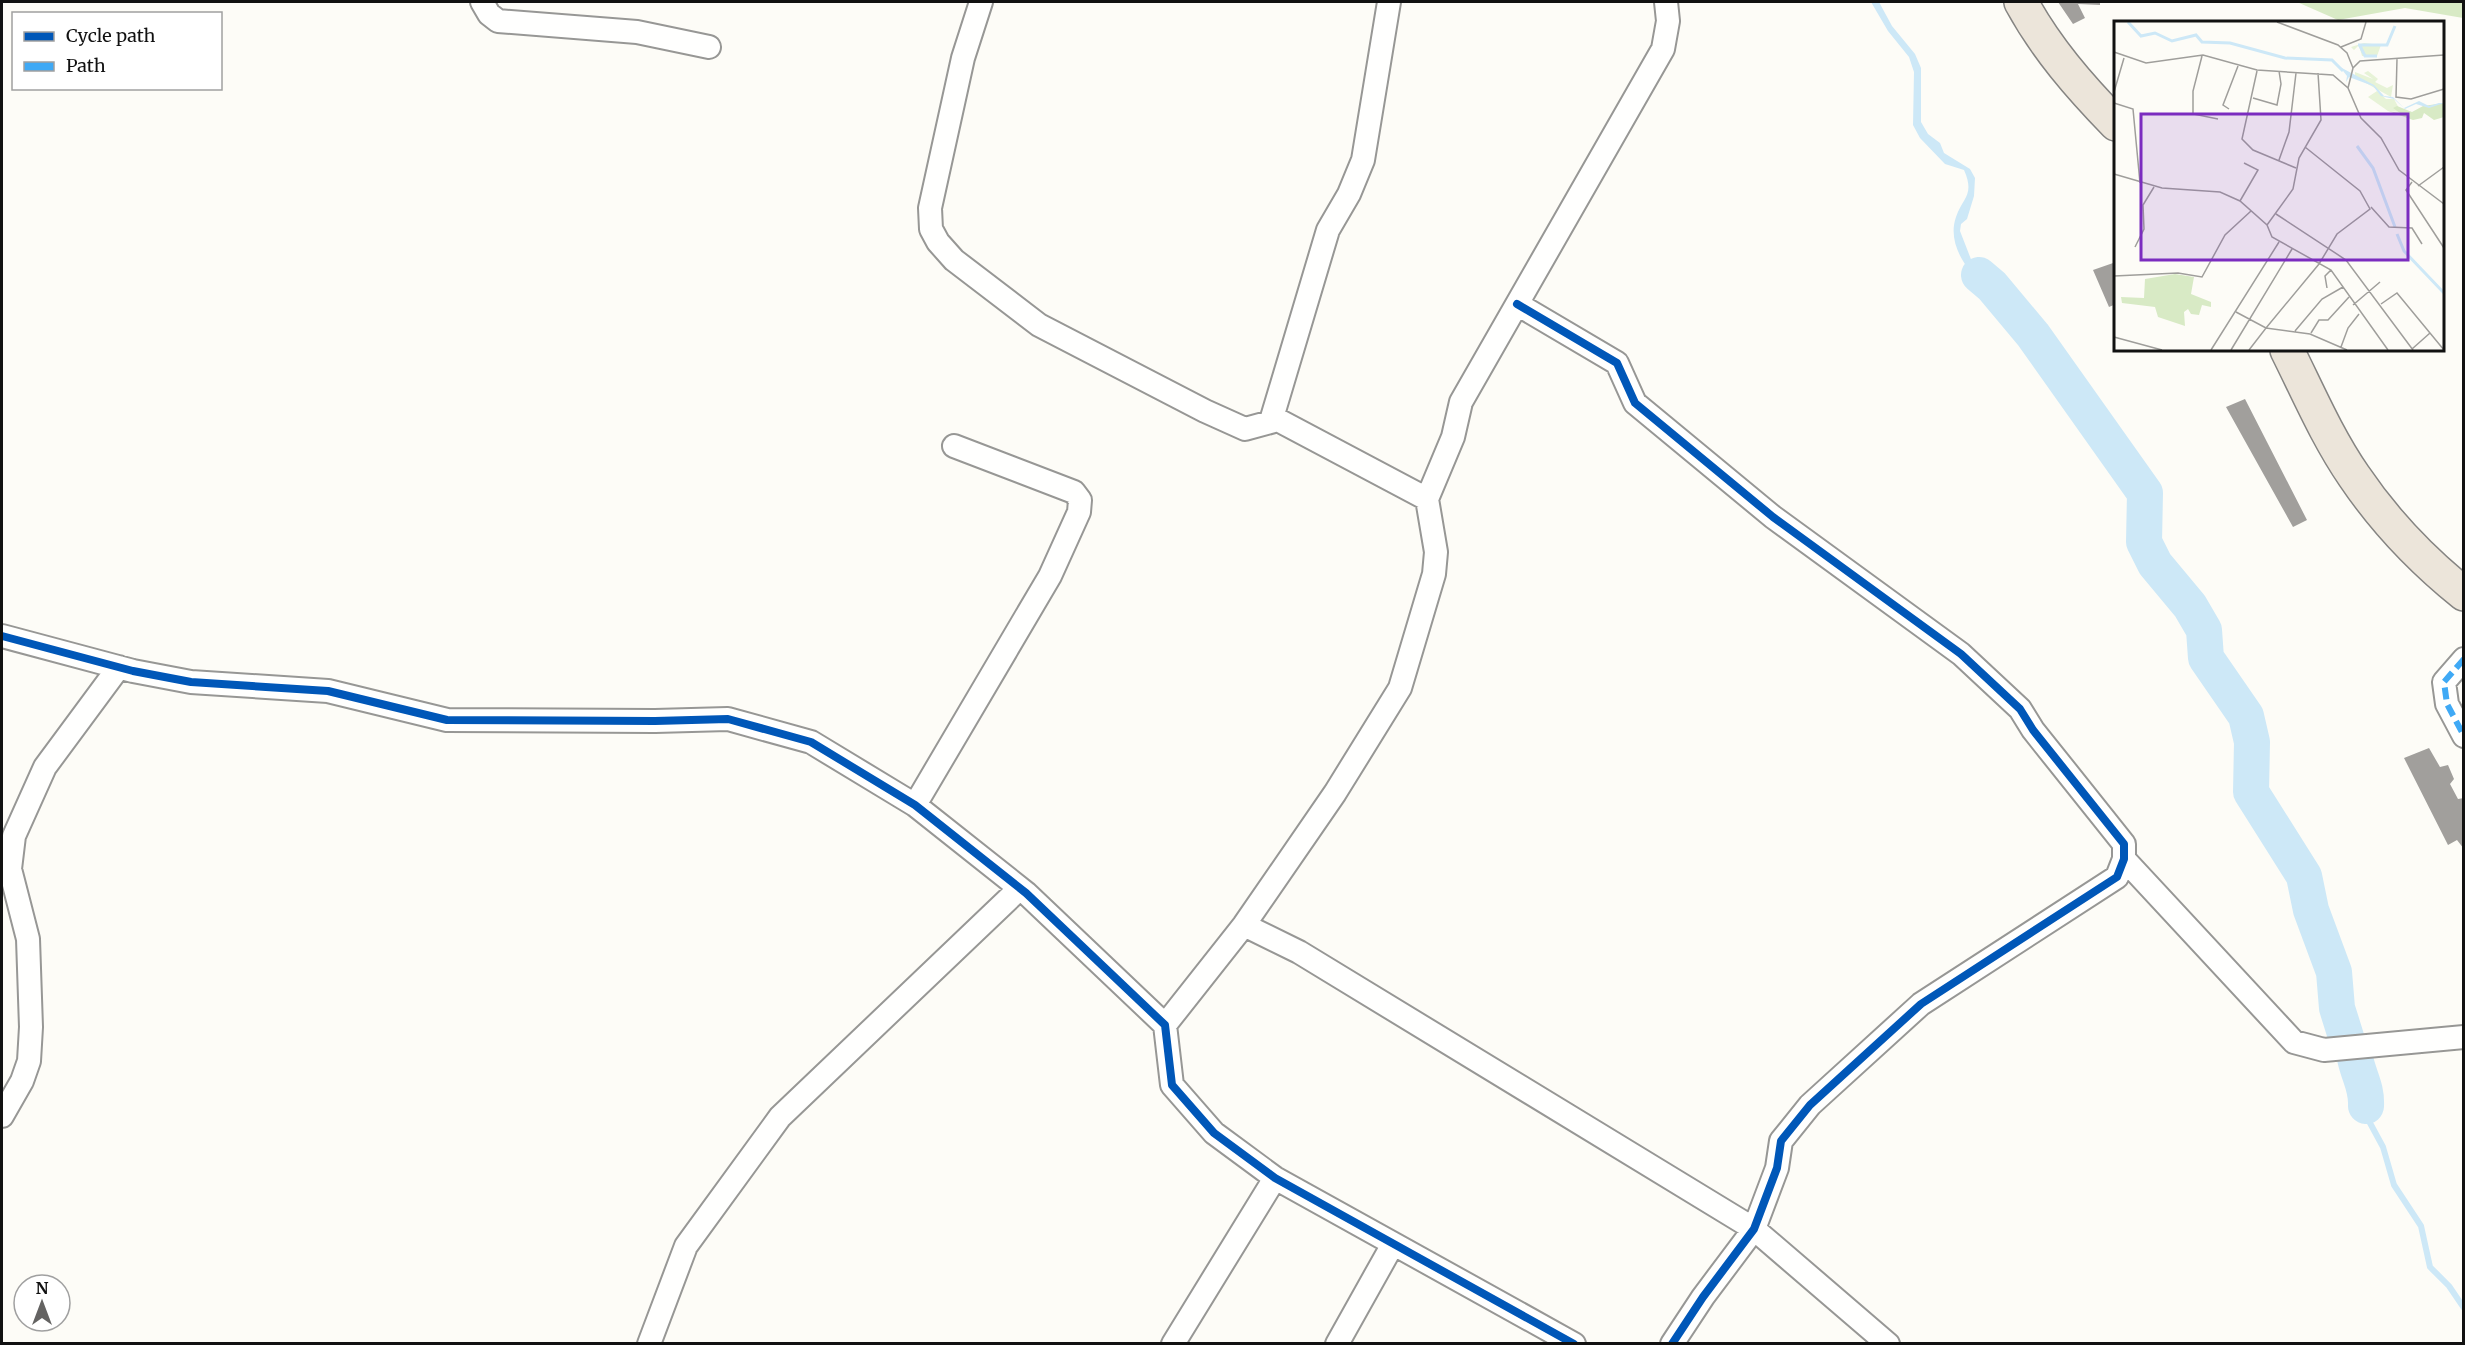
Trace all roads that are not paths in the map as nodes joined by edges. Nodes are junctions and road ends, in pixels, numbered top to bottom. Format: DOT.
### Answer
graph roads {
  1 [pos="482,2"];
  2 [pos="981,2"];
  3 [pos="1389,2"];
  4 [pos="1666,2"];
  5 [pos="2021,2"];
  6 [pos="709,47"];
  7 [pos="2114,123"];
  8 [pos="1517,304"];
  9 [pos="2288,351"];
  10 [pos="1271,421"];
  11 [pos="954,446"];
  12 [pos="1427,499"];
  13 [pos="2463,594"];
  14 [pos="2,636"];
  15 [pos="2463,659"];
  16 [pos="119,667"];
  17 [pos="2463,736"];
  18 [pos="915,805"];
  19 [pos="2124,859"];
  20 [pos="1019,889"];
  21 [pos="1244,925"];
  22 [pos="1164,1025"];
  23 [pos="2463,1037"];
  24 [pos="2,1116"];
  25 [pos="1275,1178"];
  26 [pos="1754,1229"];
  27 [pos="1393,1244"];
  28 [pos="649,1344"];
  29 [pos="1173,1344"];
  30 [pos="1337,1344"];
  31 [pos="1574,1344"];
  32 [pos="1672,1344"];
  33 [pos="1888,1344"];
  1 -- 6 [label="street"];
  2 -- 10 [label="street"];
  3 -- 10 [label="street"];
  4 -- 8 [label="street"];
  5 -- 7 [label="highway"];
  8 -- 12 [label="street"];
  8 -- 19 [label="street"];
  9 -- 13 [label="highway"];
  10 -- 12 [label="street"];
  11 -- 18 [label="street"];
  12 -- 21 [label="street"];
  14 -- 16 [label="street"];
  15 -- 17 [label="street"];
  16 -- 18 [label="street"];
  16 -- 24 [label="street"];
  18 -- 20 [label="street"];
  19 -- 23 [label="street"];
  19 -- 26 [label="street"];
  20 -- 22 [label="street"];
  20 -- 28 [label="street"];
  21 -- 22 [label="street"];
  21 -- 26 [label="street"];
  22 -- 25 [label="street"];
  25 -- 27 [label="street"];
  25 -- 29 [label="street"];
  26 -- 32 [label="street"];
  26 -- 33 [label="street"];
  27 -- 30 [label="street"];
  27 -- 31 [label="street"];
}
